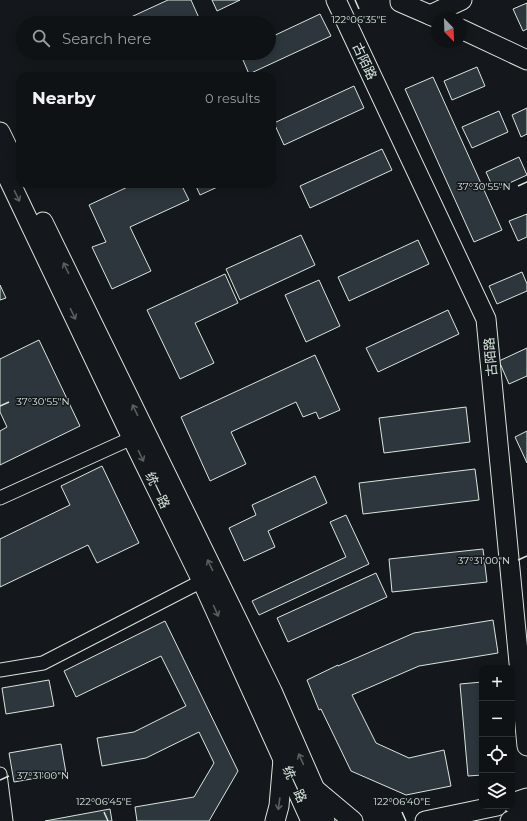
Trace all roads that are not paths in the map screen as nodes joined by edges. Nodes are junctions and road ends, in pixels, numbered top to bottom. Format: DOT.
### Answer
graph roads {
  1 [pos="336,0"];
  2 [pos="400,0"];
  3 [pos="462,0"];
  4 [pos="442,12"];
  5 [pos="431,16"];
  6 [pos="467,32"];
  7 [pos="527,60"];
  8 [pos="0,132"];
  9 [pos="0,161"];
  10 [pos="16,165"];
  11 [pos="27,188"];
  12 [pos="132,438"];
  13 [pos="0,498"];
  14 [pos="202,581"];
  15 [pos="0,670"];
  16 [pos="527,746"];
  17 [pos="283,758"];
  18 [pos="0,774"];
  19 [pos="315,789"];
  20 [pos="527,798"];
  21 [pos="515,802"];
  22 [pos="483,809"];
  23 [pos="527,817"];
  24 [pos="6,821"];
  25 [pos="275,821"];
  26 [pos="311,821"];
  27 [pos="325,821"];
  28 [pos="353,821"];
  29 [pos="426,821"];
  30 [pos="510,821"];
  1 -- 16 [label="main road, 古陌路"];
  2 -- 5 [label="main road"];
  3 -- 4 [label="main road"];
  6 -- 7 [label="main road"];
  8 -- 10 [label="main road"];
  9 -- 12 [label="main road, 统一路, one-way"];
  19 -- 11 [label="main road, 统一路, one-way"];
  12 -- 13 [label="street"];
  12 -- 14 [label="main road, 统一路, one-way"];
  14 -- 15 [label="street"];
  14 -- 17 [label="main road, 统一路, one-way"];
  17 -- 25 [label="main road, one-way"];
  17 -- 26 [label="main road, 统一路"];
  18 -- 24 [label="street"];
  19 -- 27 [label="main road, 统一路"];
  19 -- 28 [label="main road"];
  20 -- 21 [label="main road"];
  22 -- 29 [label="main road"];
  23 -- 30 [label="main road"];
}
